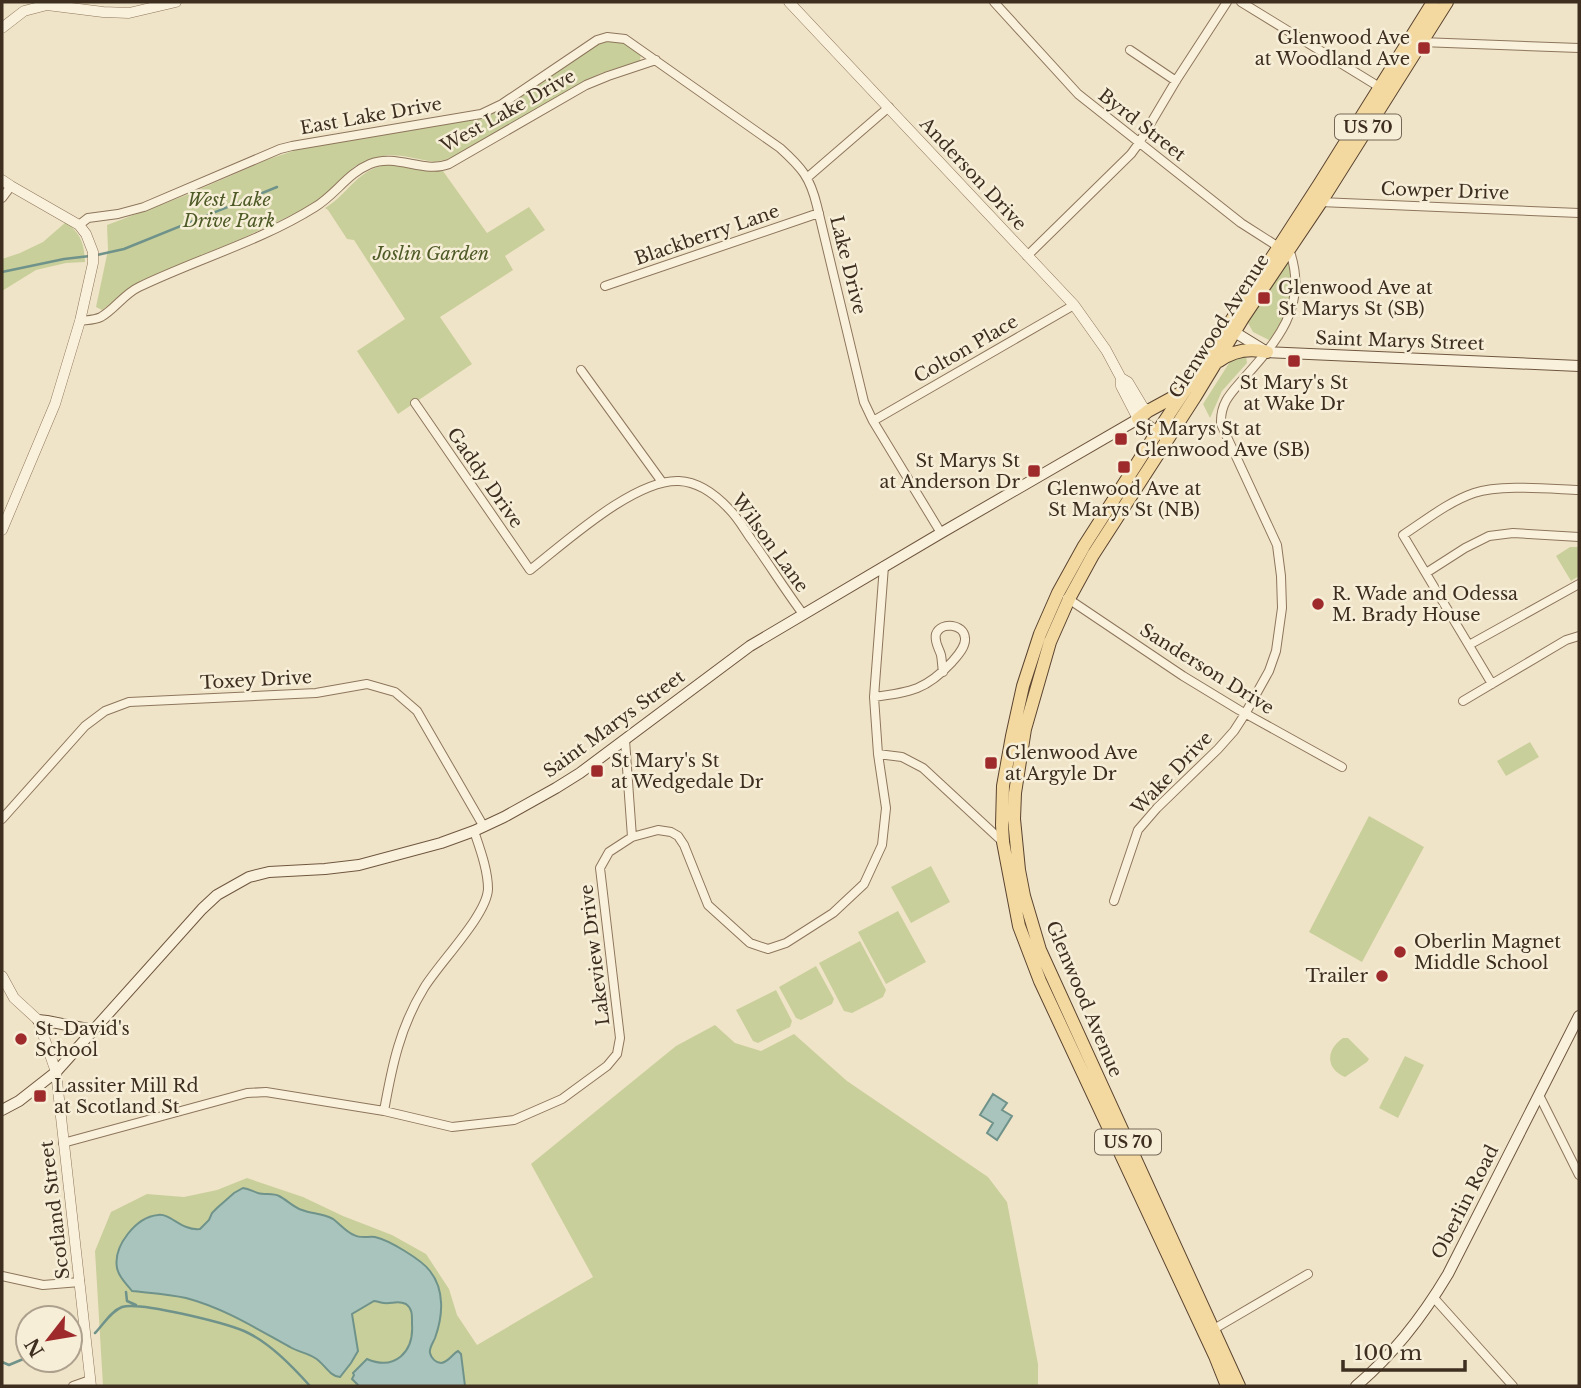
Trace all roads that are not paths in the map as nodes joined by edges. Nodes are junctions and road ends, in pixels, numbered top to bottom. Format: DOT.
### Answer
graph roads {
  1 [pos="176,2"];
  2 [pos="789,2"];
  3 [pos="995,2"];
  4 [pos="1227,2"];
  5 [pos="1241,2"];
  6 [pos="1433,2"];
  7 [pos="1447,2"];
  8 [pos="2,28"];
  9 [pos="1416,39"];
  10 [pos="1579,48"];
  11 [pos="1129,50"];
  12 [pos="656,60"];
  13 [pos="1176,81"];
  14 [pos="1385,90"];
  15 [pos="889,107"];
  16 [pos="1139,143"];
  17 [pos="808,177"];
  18 [pos="2,180"];
  19 [pos="11,187"];
  20 [pos="2,198"];
  21 [pos="1316,200"];
  22 [pos="1579,212"];
  23 [pos="819,214"];
  24 [pos="79,225"];
  25 [pos="1284,249"];
  26 [pos="1027,256"];
  27 [pos="605,286"];
  28 [pos="1074,305"];
  29 [pos="80,321"];
  30 [pos="1231,330"];
  31 [pos="1267,352"];
  32 [pos="1216,363"];
  33 [pos="1579,366"];
  34 [pos="581,370"];
  35 [pos="1185,391"];
  36 [pos="415,403"];
  37 [pos="1143,415"];
  38 [pos="873,421"];
  39 [pos="1166,430"];
  40 [pos="662,482"];
  41 [pos="1579,490"];
  42 [pos="2,530"];
  43 [pos="941,533"];
  44 [pos="1579,537"];
  45 [pos="884,566"];
  46 [pos="530,570"];
  47 [pos="1426,573"];
  48 [pos="1579,584"];
  49 [pos="1063,596"];
  50 [pos="803,614"];
  51 [pos="1579,636"];
  52 [pos="1469,645"];
  53 [pos="943,672"];
  54 [pos="1492,684"];
  55 [pos="874,697"];
  56 [pos="1463,701"];
  57 [pos="1245,714"];
  58 [pos="625,740"];
  59 [pos="878,754"];
  60 [pos="1342,767"];
  61 [pos="2,819"];
  62 [pos="479,829"];
  63 [pos="632,837"];
  64 [pos="1009,842"];
  65 [pos="1114,901"];
  66 [pos="2,976"];
  67 [pos="1579,1016"];
  68 [pos="38,1020"];
  69 [pos="93,1030"];
  70 [pos="56,1072"];
  71 [pos="1539,1095"];
  72 [pos="2,1110"];
  73 [pos="384,1111"];
  74 [pos="63,1143"];
  75 [pos="1579,1175"];
  76 [pos="1308,1274"];
  77 [pos="2,1276"];
  78 [pos="79,1282"];
  79 [pos="1434,1298"];
  80 [pos="1214,1329"];
  81 [pos="90,1383"];
  82 [pos="73,1386"];
  83 [pos="1227,1386"];
  84 [pos="1239,1386"];
  85 [pos="1356,1386"];
  86 [pos="1513,1386"];
  1 -- 8 [label="street"];
  2 -- 15 [label="street, Anderson Drive"];
  3 -- 16 [label="street, Byrd Street"];
  4 -- 13 [label="street"];
  5 -- 14 [label="street"];
  6 -- 9 [label="main road, Glenwood Avenue / US 70"];
  7 -- 9 [label="main road, Glenwood Avenue / US 70"];
  9 -- 10 [label="street"];
  9 -- 14 [label="main road, Glenwood Avenue / US 70"];
  11 -- 13 [label="street"];
  12 -- 17 [label="street, Lake Drive"];
  12 -- 24 [label="street, East Lake Drive"];
  12 -- 29 [label="street, West Lake Drive"];
  13 -- 16 [label="street"];
  14 -- 21 [label="main road, Glenwood Avenue / US 70"];
  15 -- 17 [label="street"];
  15 -- 26 [label="street, Anderson Drive"];
  16 -- 25 [label="street, Byrd Street"];
  16 -- 26 [label="street"];
  17 -- 23 [label="street, Lake Drive"];
  18 -- 19 [label="street"];
  19 -- 20 [label="street"];
  19 -- 24 [label="street"];
  21 -- 22 [label="street, Cowper Drive"];
  21 -- 25 [label="main road, Glenwood Avenue / US 70"];
  23 -- 27 [label="street, Blackberry Lane"];
  23 -- 38 [label="street, Lake Drive"];
  24 -- 29 [label="street"];
  25 -- 30 [label="main road, Glenwood Avenue / US 70"];
  25 -- 31 [label="street, Wake Drive"];
  26 -- 28 [label="street, Anderson Drive"];
  28 -- 37 [label="street, Anderson Drive"];
  28 -- 38 [label="street, Colton Place"];
  29 -- 42 [label="street"];
  30 -- 31 [label="main road, Saint Marys Street"];
  30 -- 32 [label="main road, Glenwood Avenue / US 70"];
  30 -- 35 [label="main road, Glenwood Avenue / US 70"];
  31 -- 32 [label="main road"];
  31 -- 33 [label="main road, Saint Marys Street"];
  31 -- 57 [label="street, Wake Drive"];
  32 -- 39 [label="main road, Glenwood Avenue / US 70"];
  34 -- 40 [label="street"];
  35 -- 37 [label="main road"];
  35 -- 39 [label="main road, Glenwood Avenue / US 70"];
  36 -- 46 [label="street, Gaddy Drive"];
  37 -- 39 [label="main road"];
  37 -- 43 [label="main road, Saint Marys Street"];
  38 -- 43 [label="street, Lake Drive"];
  39 -- 49 [label="main road, Glenwood Avenue / US 70"];
  40 -- 46 [label="street, Wilson Lane"];
  40 -- 50 [label="street, Wilson Lane"];
  41 -- 47 [label="street"];
  43 -- 45 [label="main road, Saint Marys Street"];
  44 -- 47 [label="street"];
  45 -- 50 [label="main road, Saint Marys Street"];
  45 -- 55 [label="street, Lakeview Drive"];
  47 -- 52 [label="street"];
  48 -- 52 [label="street"];
  49 -- 57 [label="street, Sanderson Drive"];
  49 -- 64 [label="main road, Glenwood Avenue / US 70"];
  50 -- 58 [label="main road, Saint Marys Street"];
  51 -- 54 [label="street"];
  52 -- 54 [label="street"];
  53 -- 53 [label="street"];
  53 -- 55 [label="street"];
  54 -- 56 [label="street"];
  55 -- 59 [label="street, Lakeview Drive"];
  57 -- 60 [label="street, Sanderson Drive"];
  57 -- 65 [label="street, Wake Drive"];
  58 -- 62 [label="main road, Saint Marys Street"];
  58 -- 63 [label="street"];
  59 -- 63 [label="street, Lakeview Drive"];
  59 -- 64 [label="street"];
  61 -- 62 [label="street, Toxey Drive"];
  62 -- 69 [label="main road, Saint Marys Street"];
  62 -- 73 [label="street, Toxey Drive"];
  63 -- 73 [label="street, Lakeview Drive"];
  64 -- 80 [label="main road, Glenwood Avenue / US 70"];
  64 -- 83 [label="main road, Glenwood Avenue / US 70"];
  66 -- 68 [label="street"];
  67 -- 71 [label="main road, Oberlin Road"];
  68 -- 69 [label="main road"];
  68 -- 70 [label="street, Scotland Street"];
  69 -- 70 [label="main road, Saint Marys Street"];
  70 -- 72 [label="main road, Saint Marys Street"];
  70 -- 74 [label="street, Scotland Street"];
  71 -- 75 [label="street"];
  71 -- 79 [label="main road, Oberlin Road"];
  73 -- 74 [label="street, Lakeview Drive"];
  74 -- 78 [label="street, Scotland Street"];
  76 -- 80 [label="street"];
  77 -- 78 [label="street"];
  78 -- 81 [label="street, Scotland Street"];
  79 -- 85 [label="main road, Oberlin Road"];
  79 -- 86 [label="street"];
  80 -- 84 [label="main road, Glenwood Avenue / US 70"];
  81 -- 82 [label="street"];
}
